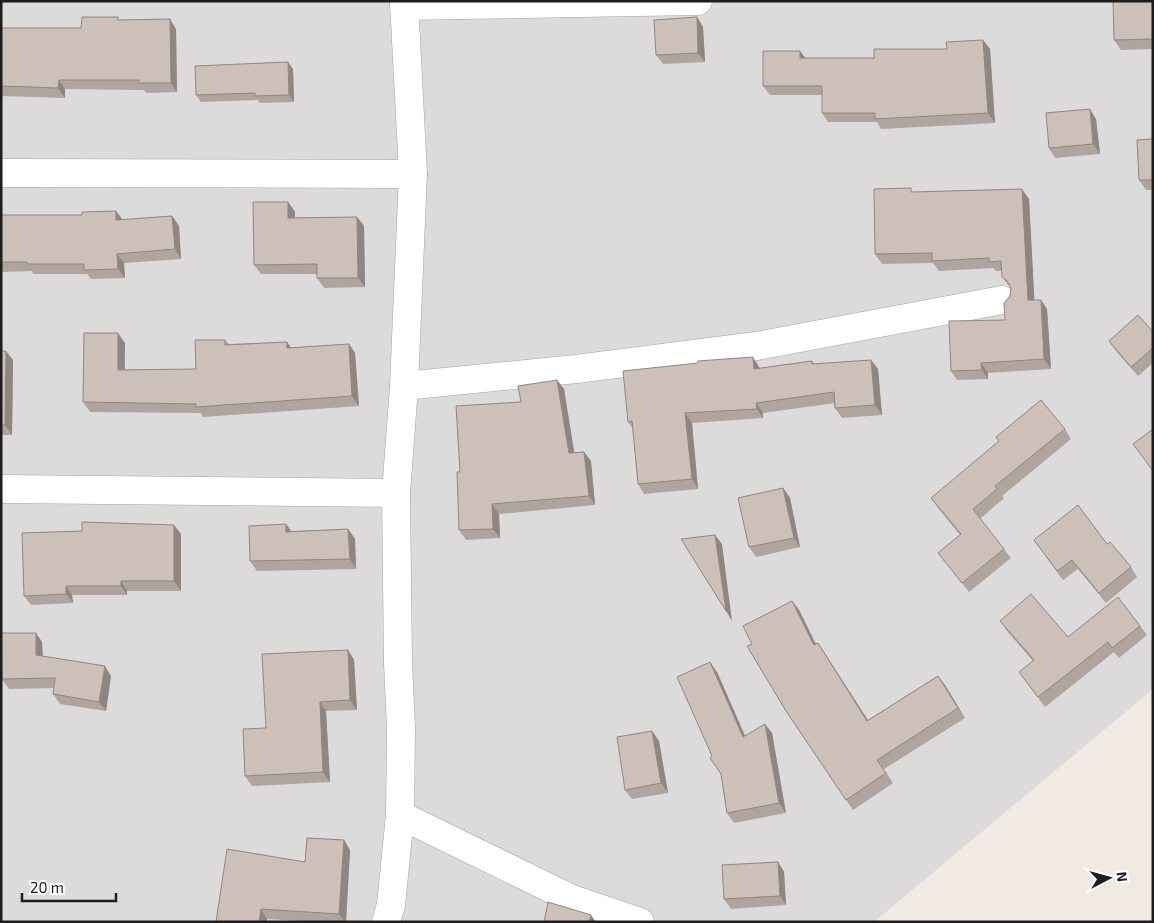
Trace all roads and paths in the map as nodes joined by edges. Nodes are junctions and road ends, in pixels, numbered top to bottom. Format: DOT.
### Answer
graph roads {
  1 [pos="698,1"];
  2 [pos="404,4"];
  3 [pos="1,174"];
  4 [pos="414,174"];
  5 [pos="1002,300"];
  6 [pos="404,386"];
  7 [pos="1,489"];
  8 [pos="396,493"];
  9 [pos="400,815"];
  10 [pos="386,922"];
  11 [pos="640,922"];
  1 -- 2 [label="street"];
  2 -- 4 [label="street"];
  3 -- 4 [label="street"];
  4 -- 6 [label="street"];
  5 -- 6 [label="street"];
  6 -- 8 [label="street"];
  7 -- 8 [label="street"];
  8 -- 9 [label="street"];
  9 -- 10 [label="street"];
  9 -- 11 [label="street"];
}
